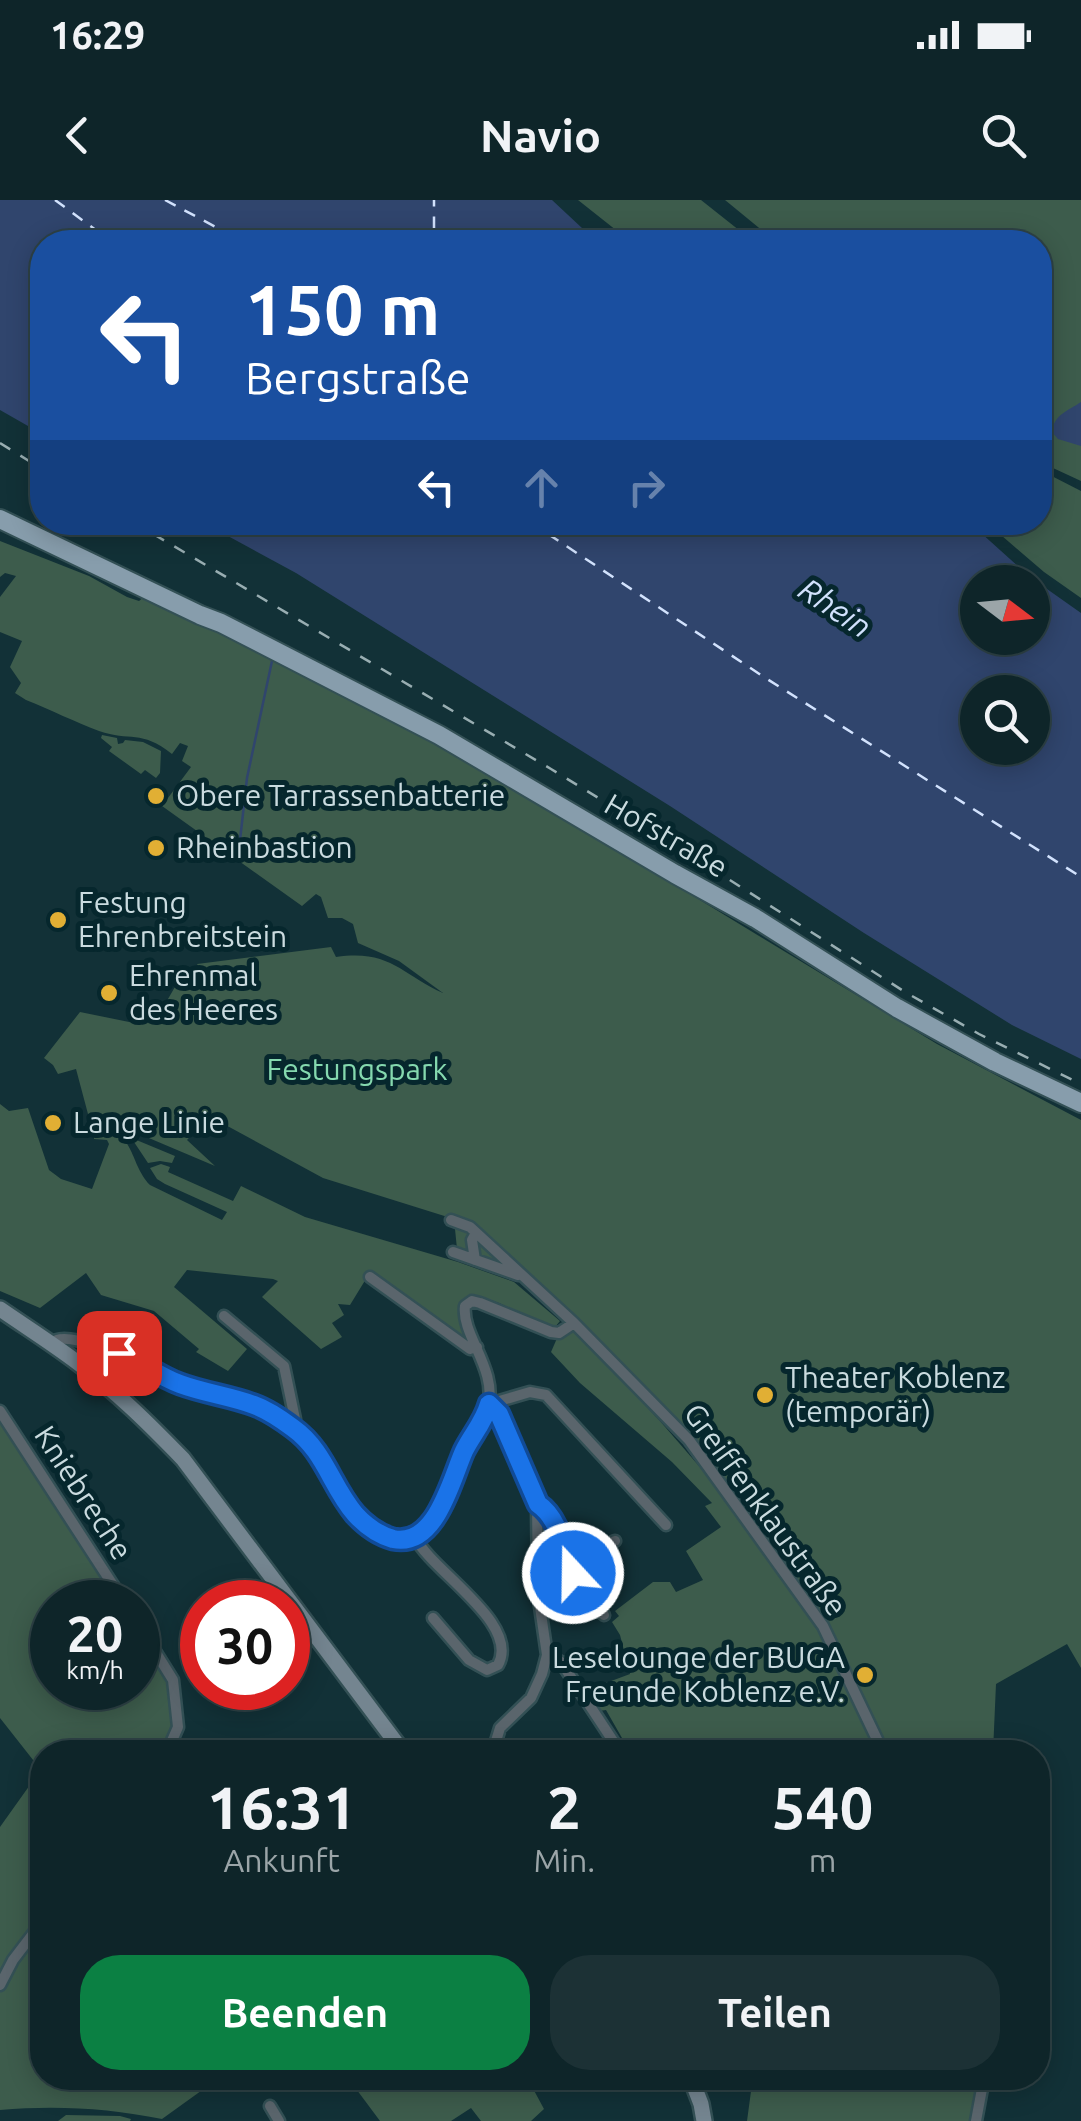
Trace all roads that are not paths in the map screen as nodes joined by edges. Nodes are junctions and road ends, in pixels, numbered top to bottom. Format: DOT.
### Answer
graph roads {
  1 [pos="0,508"];
  2 [pos="0,519"];
  3 [pos="30,522"];
  4 [pos="30,533"];
  5 [pos="34,535"];
  6 [pos="58,535"];
  7 [pos="221,622"];
  8 [pos="1081,1103"];
  9 [pos="451,1220"];
  10 [pos="476,1233"];
  11 [pos="453,1252"];
  12 [pos="476,1260"];
  13 [pos="370,1277"];
  14 [pos="529,1281"];
  15 [pos="0,1309"];
  16 [pos="224,1316"];
  17 [pos="574,1323"];
  18 [pos="52,1345"];
  19 [pos="477,1347"];
  20 [pos="489,1404"];
  21 [pos="0,1412"];
  22 [pos="294,1428"];
  23 [pos="538,1504"];
  24 [pos="666,1524"];
  25 [pos="415,1537"];
  26 [pos="615,1541"];
  27 [pos="568,1561"];
  28 [pos="110,1580"];
  29 [pos="604,1615"];
  30 [pos="433,1618"];
  31 [pos="547,1655"];
  32 [pos="160,1659"];
  33 [pos="172,1740"];
  34 [pos="394,1740"];
  35 [pos="496,1740"];
  36 [pos="612,1740"];
  37 [pos="877,1740"];
  38 [pos="30,1938"];
  39 [pos="0,1985"];
  40 [pos="697,2090"];
  41 [pos="982,2090"];
  42 [pos="270,2106"];
  43 [pos="279,2121"];
  44 [pos="704,2121"];
  45 [pos="976,2121"];
  1 -- 3 [label="main road, Hofstraße"];
  2 -- 4 [label="main road, Hofstraße"];
  5 -- 7 [label="main road, Hofstraße"];
  6 -- 7 [label="main road, Hofstraße"];
  7 -- 8 [label="main road, Hofstraße"];
  9 -- 10 [label="street, Greiffenklaustraße"];
  10 -- 12 [label="street"];
  10 -- 14 [label="street, Greiffenklaustraße"];
  11 -- 12 [label="street, Greiffenklaustraße"];
  12 -- 14 [label="street, Greiffenklaustraße"];
  13 -- 19 [label="street"];
  14 -- 17 [label="street, Greiffenklaustraße"];
  15 -- 18 [label="main road"];
  16 -- 22 [label="street"];
  17 -- 19 [label="street"];
  17 -- 37 [label="street, Greiffenklaustraße"];
  18 -- 22 [label="street"];
  18 -- 34 [label="main road"];
  19 -- 20 [label="street"];
  20 -- 23 [label="street"];
  20 -- 24 [label="street"];
  20 -- 25 [label="street"];
  21 -- 28 [label="street, Kniebreche"];
  22 -- 25 [label="street"];
  23 -- 27 [label="street"];
  23 -- 31 [label="street"];
  25 -- 30 [label="street"];
  26 -- 27 [label="street"];
  27 -- 29 [label="street"];
  31 -- 35 [label="street"];
  31 -- 36 [label="street"];
  32 -- 33 [label="street"];
  38 -- 39 [label="street"];
  40 -- 44 [label="main road"];
  41 -- 45 [label="street"];
  42 -- 43 [label="street"];
}
